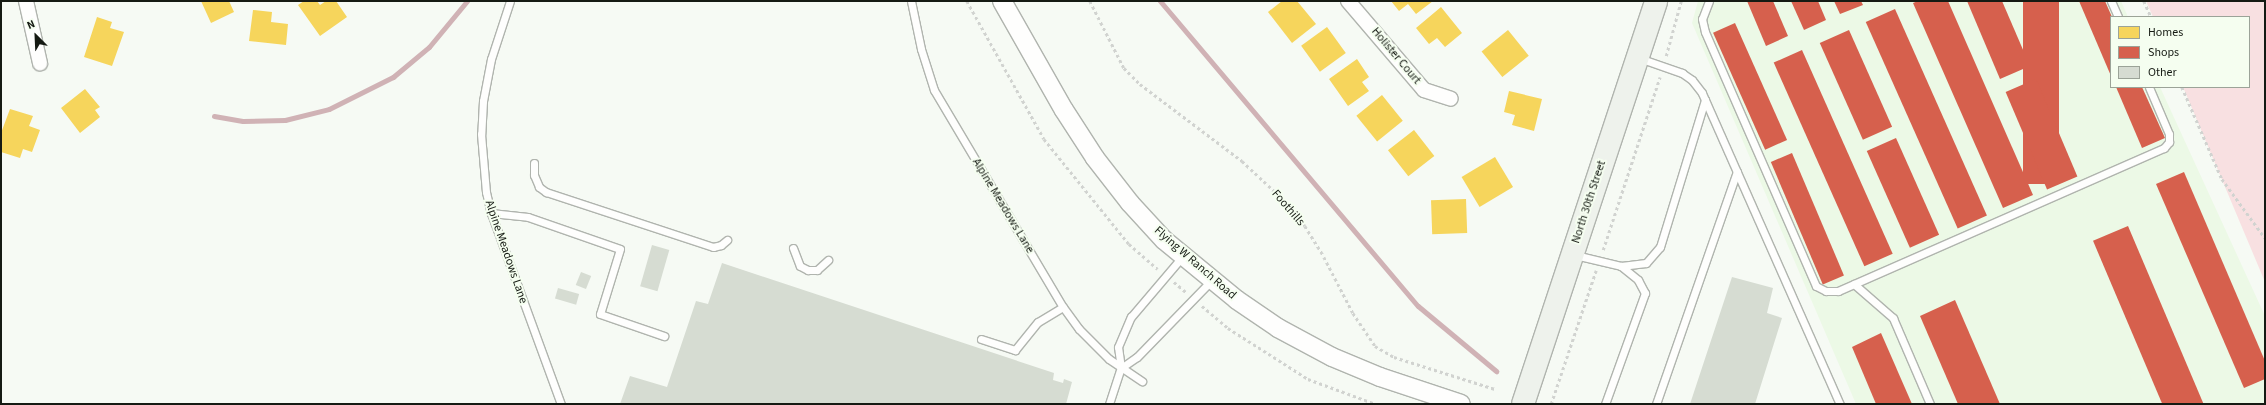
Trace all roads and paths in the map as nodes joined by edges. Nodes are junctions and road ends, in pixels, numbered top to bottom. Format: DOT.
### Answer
graph roads {
  1 [pos="26,1"];
  2 [pos="510,1"];
  3 [pos="911,1"];
  4 [pos="1002,1"];
  5 [pos="1090,1"];
  6 [pos="1348,1"];
  7 [pos="1656,1"];
  8 [pos="1681,1"];
  9 [pos="1709,1"];
  10 [pos="2111,1"];
  11 [pos="2144,1"];
  12 [pos="2118,16"];
  13 [pos="2151,16"];
  14 [pos="1637,58"];
  15 [pos="40,62"];
  16 [pos="1663,66"];
  17 [pos="2149,88"];
  18 [pos="2182,88"];
  19 [pos="1451,99"];
  20 [pos="1705,100"];
  21 [pos="534,163"];
  22 [pos="1737,172"];
  23 [pos="491,213"];
  24 [pos="2265,238"];
  25 [pos="727,240"];
  26 [pos="793,248"];
  27 [pos="1572,254"];
  28 [pos="1183,256"];
  29 [pos="828,260"];
  30 [pos="1600,261"];
  31 [pos="1621,266"];
  32 [pos="1212,280"];
  33 [pos="1854,284"];
  34 [pos="1063,307"];
  35 [pos="664,336"];
  36 [pos="981,339"];
  37 [pos="1121,368"];
  38 [pos="1142,381"];
  39 [pos="1495,389"];
  40 [pos="561,404"];
  41 [pos="1109,404"];
  42 [pos="1461,404"];
  43 [pos="1523,404"];
  44 [pos="1551,404"];
  45 [pos="1605,404"];
  46 [pos="1656,404"];
  47 [pos="1840,404"];
  48 [pos="1930,404"];
  1 -- 15 [label="street"];
  2 -- 23 [label="lane, Alpine Meadows Lane"];
  3 -- 34 [label="lane, Alpine Meadows Lane"];
  4 -- 28 [label="street, Flying W Ranch Road"];
  5 -- 39 [label="path, Foothills"];
  6 -- 19 [label="street, Holister Court"];
  7 -- 14 [label="main road, North 30th Street"];
  8 -- 16 [label="path"];
  9 -- 33 [label="lane"];
  10 -- 12 [label="lane"];
  11 -- 13 [label="path"];
  14 -- 16 [label="lane"];
  14 -- 27 [label="main road, North 30th Street"];
  16 -- 20 [label="lane"];
  16 -- 30 [label="path"];
  17 -- 33 [label="lane"];
  18 -- 24 [label="path"];
  20 -- 22 [label="lane"];
  20 -- 31 [label="lane"];
  21 -- 25 [label="lane"];
  22 -- 46 [label="lane"];
  22 -- 47 [label="lane"];
  23 -- 35 [label="lane"];
  23 -- 40 [label="lane, Alpine Meadows Lane"];
  26 -- 29 [label="lane"];
  27 -- 30 [label="lane"];
  27 -- 43 [label="main road, North 30th Street"];
  28 -- 32 [label="street, Flying W Ranch Road"];
  28 -- 37 [label="lane"];
  30 -- 31 [label="lane"];
  30 -- 44 [label="path"];
  31 -- 45 [label="lane"];
  32 -- 37 [label="lane"];
  32 -- 42 [label="street, Flying W Ranch Road"];
  33 -- 48 [label="lane"];
  34 -- 36 [label="lane"];
  34 -- 37 [label="lane, Alpine Meadows Lane"];
  37 -- 38 [label="lane, Alpine Meadows Lane"];
  37 -- 41 [label="lane"];
}
